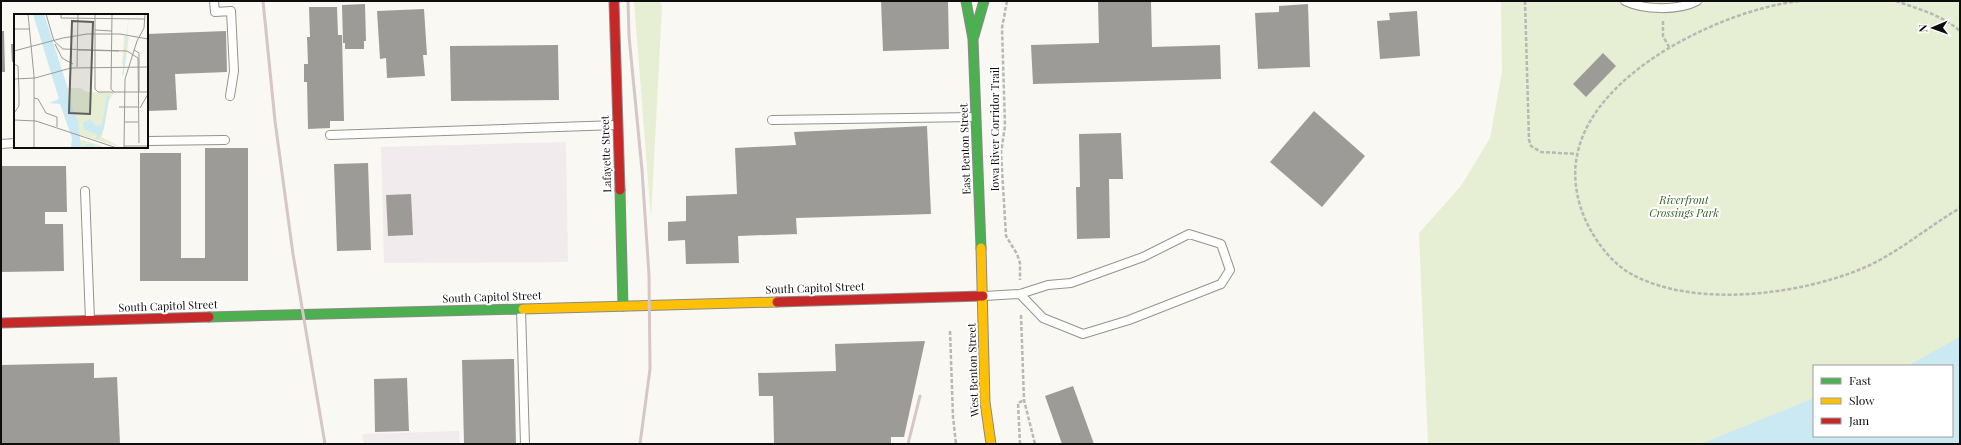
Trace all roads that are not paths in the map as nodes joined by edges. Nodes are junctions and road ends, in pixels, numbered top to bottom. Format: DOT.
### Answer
graph roads {
  1 [pos="214,1"];
  2 [pos="614,1"];
  3 [pos="966,1"];
  4 [pos="984,1"];
  5 [pos="1625,1"];
  6 [pos="1697,1"];
  7 [pos="973,39"];
  8 [pos="230,96"];
  9 [pos="975,117"];
  10 [pos="772,120"];
  11 [pos="618,125"];
  12 [pos="330,135"];
  13 [pos="224,140"];
  14 [pos="148,141"];
  15 [pos="14,143"];
  16 [pos="1,144"];
  17 [pos="84,191"];
  18 [pos="1020,294"];
  19 [pos="983,296"];
  20 [pos="622,306"];
  21 [pos="522,309"];
  22 [pos="90,320"];
  23 [pos="1,323"];
  24 [pos="525,444"];
  25 [pos="991,444"];
  1 -- 8 [label="lane"];
  2 -- 11 [label="street, Lafayette Street"];
  3 -- 7 [label="street, East Benton Street"];
  4 -- 7 [label="street"];
  5 -- 6 [label="lane"];
  7 -- 9 [label="street, East Benton Street"];
  9 -- 10 [label="lane"];
  9 -- 19 [label="street, East Benton Street"];
  11 -- 12 [label="lane"];
  11 -- 20 [label="street, Lafayette Street"];
  13 -- 14 [label="lane"];
  15 -- 16 [label="lane"];
  17 -- 22 [label="lane"];
  18 -- 18 [label="lane"];
  18 -- 19 [label="lane"];
  19 -- 20 [label="street, South Capitol Street"];
  19 -- 25 [label="street, West Benton Street"];
  20 -- 21 [label="street, South Capitol Street"];
  21 -- 22 [label="street, South Capitol Street"];
  21 -- 24 [label="lane"];
  22 -- 23 [label="street, South Capitol Street"];
}
